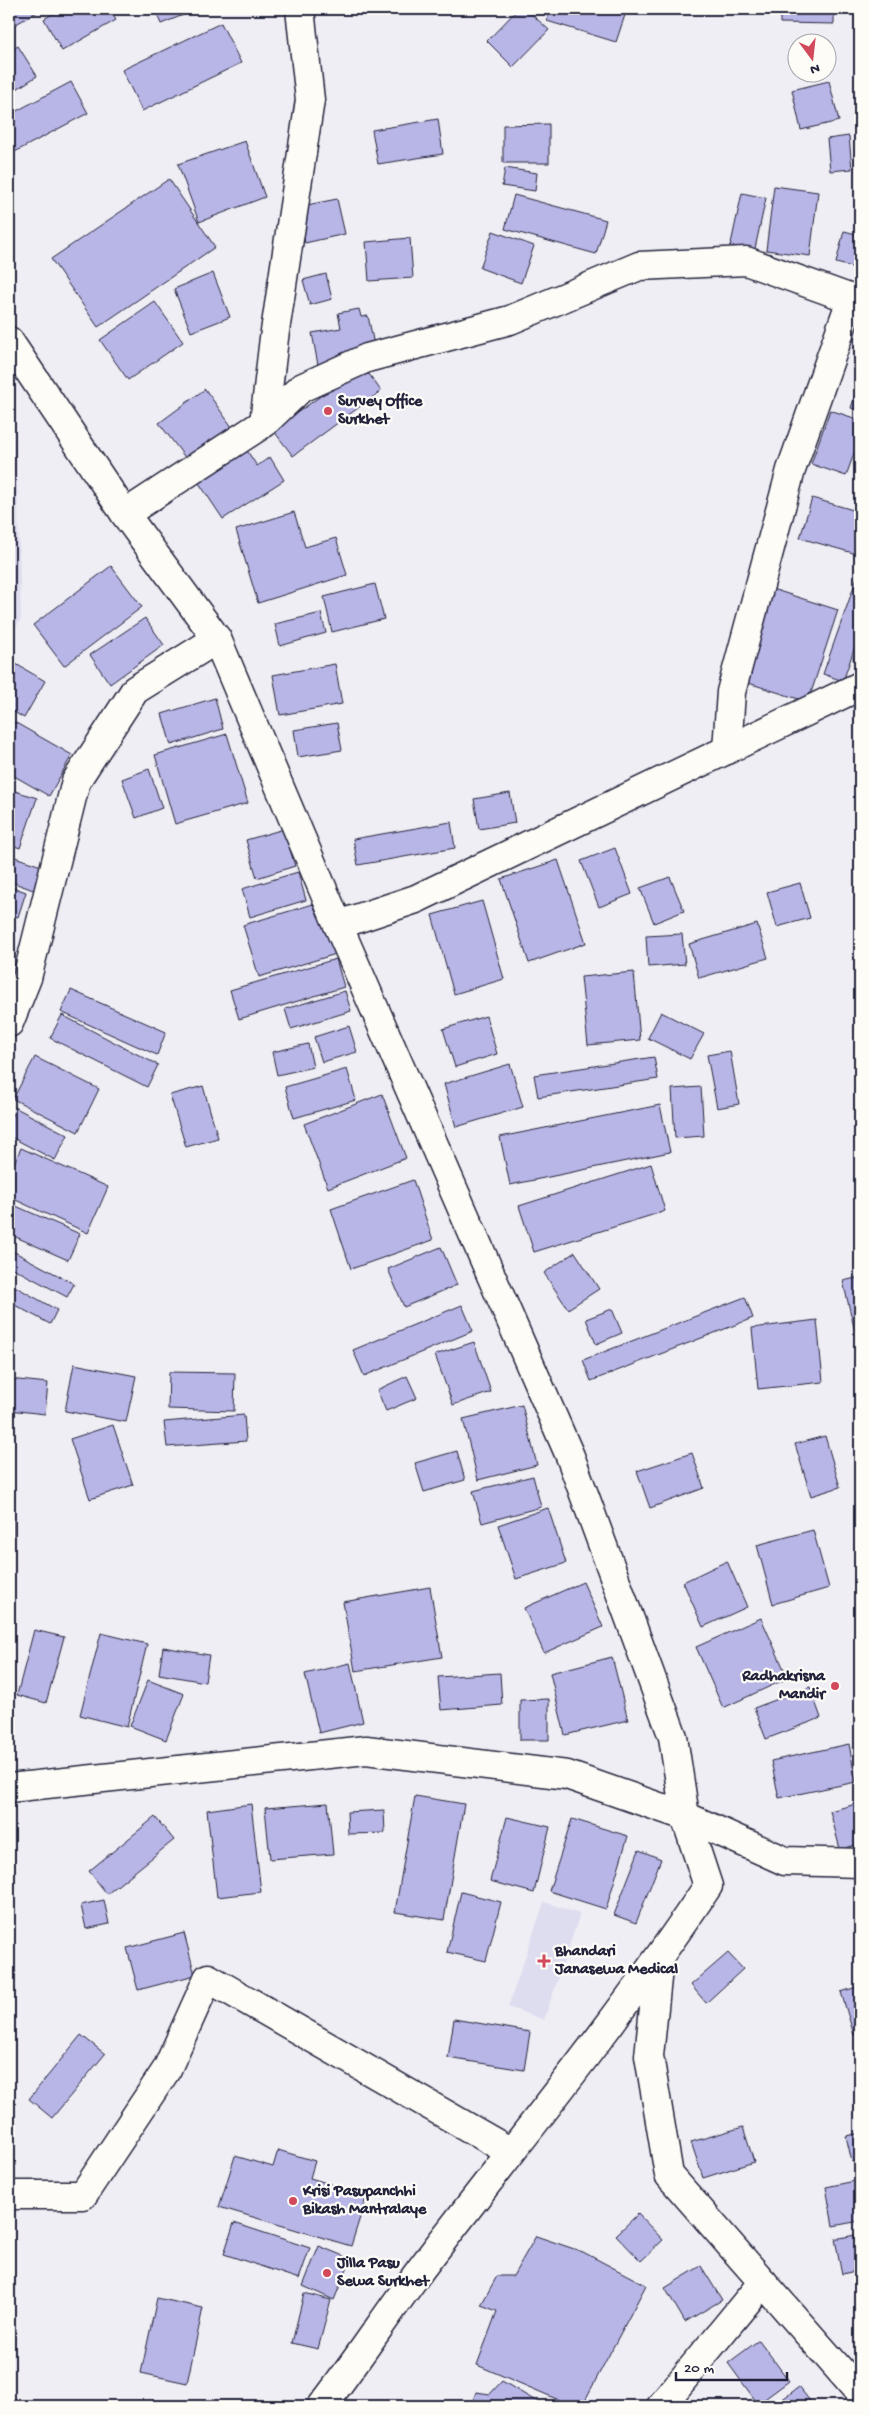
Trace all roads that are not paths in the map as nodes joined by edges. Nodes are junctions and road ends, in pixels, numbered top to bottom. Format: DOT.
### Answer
graph roads {
  1 [pos="300,9"];
  2 [pos="855,301"];
  3 [pos="9,341"];
  4 [pos="264,423"];
  5 [pos="125,514"];
  6 [pos="217,639"];
  7 [pos="860,686"];
  8 [pos="727,750"];
  9 [pos="338,925"];
  10 [pos="9,1023"];
  11 [pos="9,1788"];
  12 [pos="684,1816"];
  13 [pos="860,1863"];
  14 [pos="659,1959"];
  15 [pos="510,2152"];
  16 [pos="9,2195"];
  17 [pos="764,2282"];
  18 [pos="860,2393"];
  19 [pos="322,2406"];
  20 [pos="660,2406"];
  1 -- 4 [label="street"];
  2 -- 4 [label="street"];
  2 -- 8 [label="street"];
  3 -- 5 [label="street"];
  4 -- 5 [label="street"];
  5 -- 6 [label="street"];
  6 -- 9 [label="street"];
  6 -- 10 [label="street"];
  7 -- 8 [label="street"];
  8 -- 9 [label="street"];
  9 -- 12 [label="street"];
  11 -- 12 [label="street"];
  12 -- 13 [label="street"];
  12 -- 14 [label="street"];
  14 -- 15 [label="street"];
  14 -- 17 [label="street"];
  15 -- 16 [label="street"];
  15 -- 19 [label="street"];
  17 -- 18 [label="street"];
  17 -- 20 [label="street"];
}
